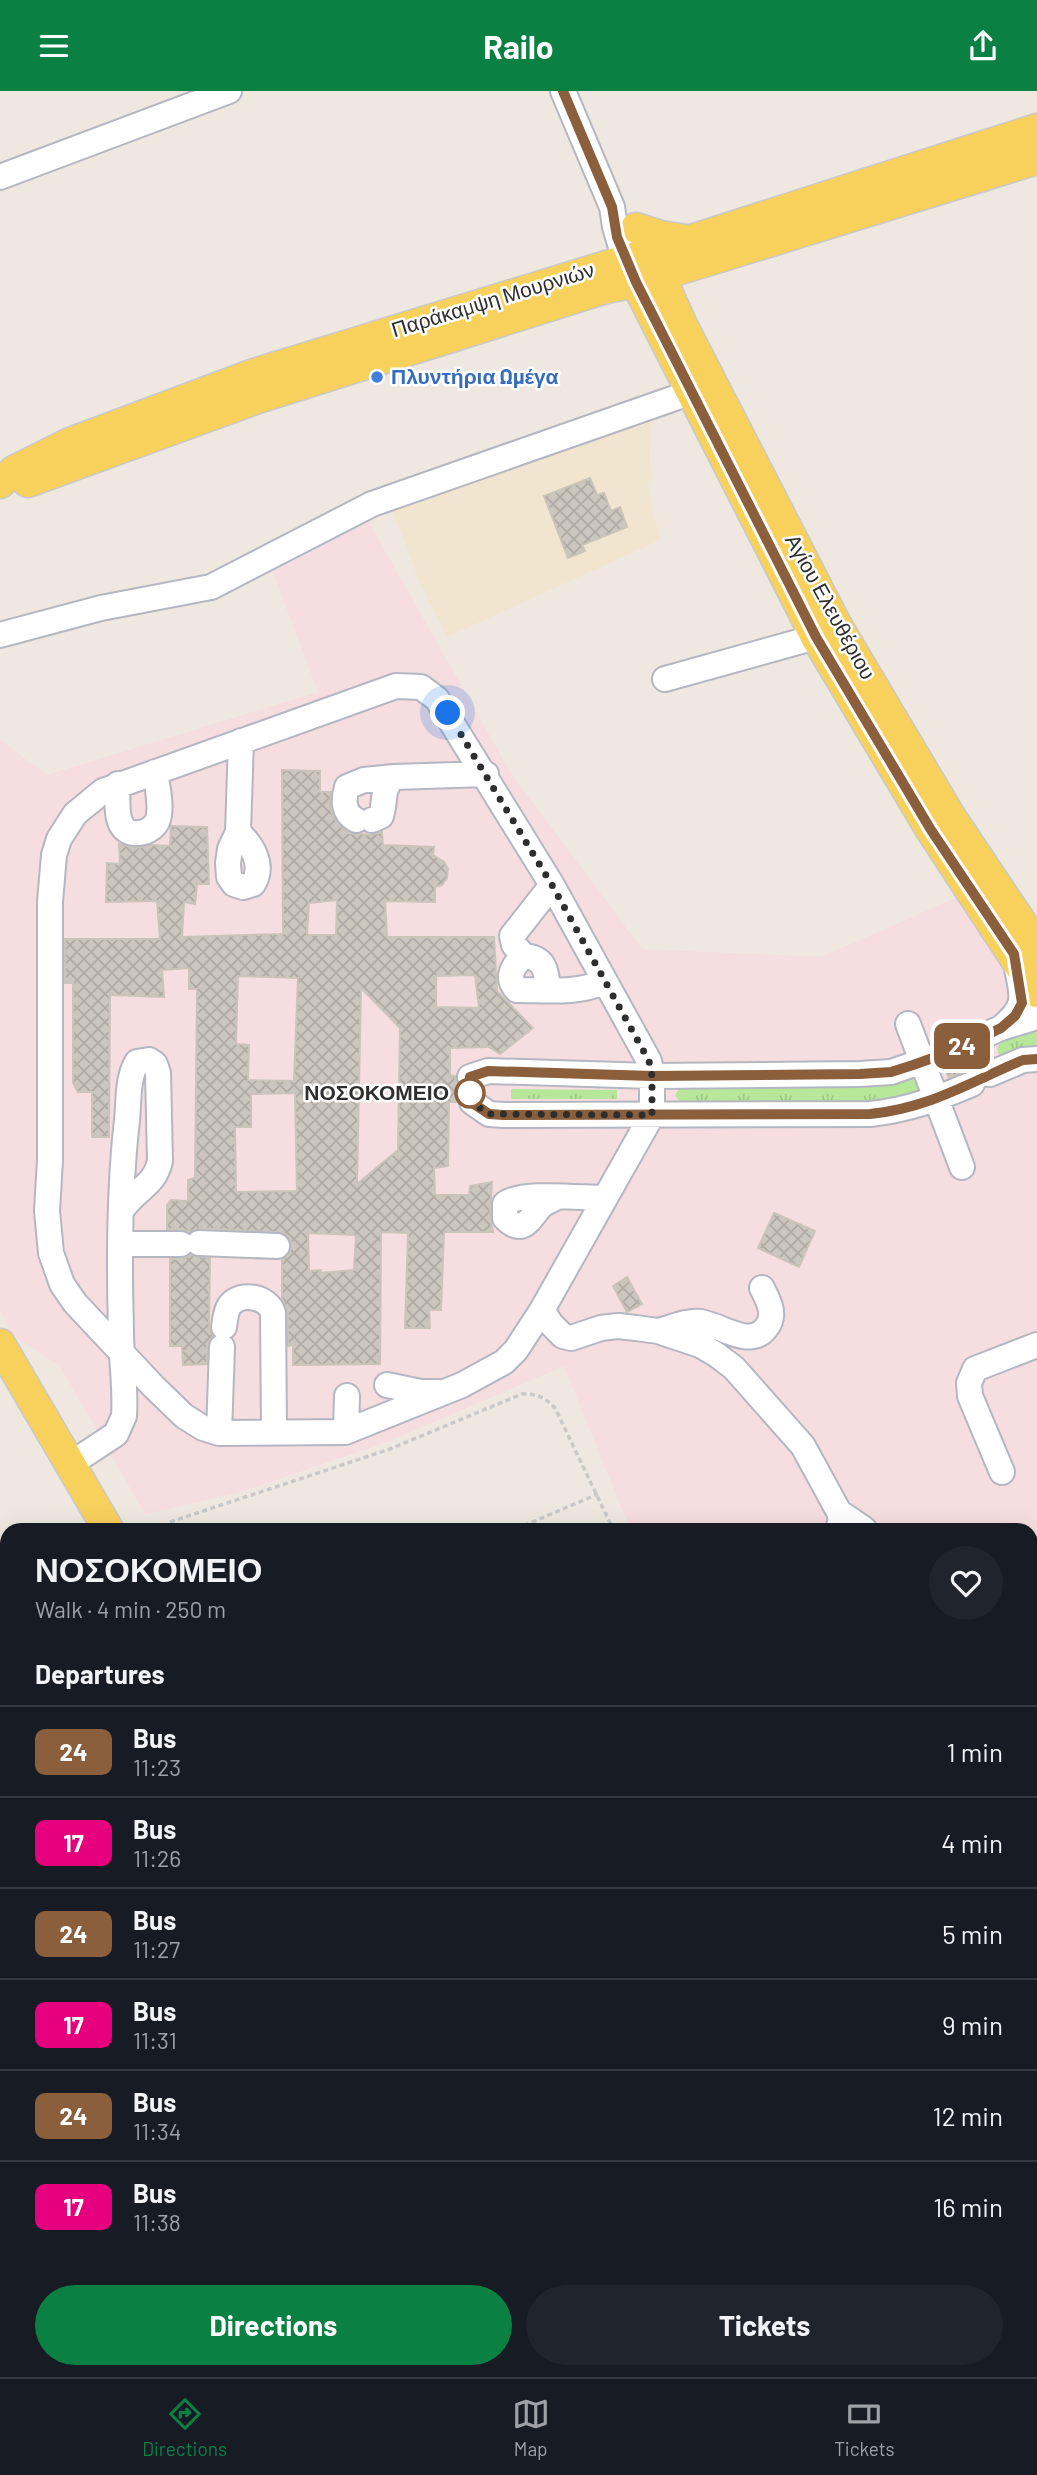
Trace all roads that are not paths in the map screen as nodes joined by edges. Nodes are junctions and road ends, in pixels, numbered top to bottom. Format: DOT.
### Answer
graph roads {
  1 [pos="229,91"];
  2 [pos="563,91"];
  3 [pos="1037,129"];
  4 [pos="1037,159"];
  5 [pos="0,177"];
  6 [pos="612,207"];
  7 [pos="693,252"];
  8 [pos="641,259"];
  9 [pos="678,314"];
  10 [pos="692,393"];
  11 [pos="0,485"];
  12 [pos="0,635"];
  13 [pos="816,637"];
  14 [pos="665,678"];
  15 [pos="241,741"];
  16 [pos="155,772"];
  17 [pos="486,774"];
  18 [pos="394,777"];
  19 [pos="118,784"];
  20 [pos="238,832"];
  21 [pos="552,885"];
  22 [pos="1025,950"];
  23 [pos="603,982"];
  24 [pos="1037,992"];
  25 [pos="1037,1017"];
  26 [pos="908,1024"];
  27 [pos="1001,1028"];
  28 [pos="1032,1058"];
  29 [pos="922,1062"];
  30 [pos="652,1076"];
  31 [pos="470,1077"];
  32 [pos="936,1099"];
  33 [pos="471,1102"];
  34 [pos="652,1115"];
  35 [pos="962,1167"];
  36 [pos="555,1198"];
  37 [pos="604,1198"];
  38 [pos="122,1210"];
  39 [pos="121,1244"];
  40 [pos="277,1246"];
  41 [pos="762,1288"];
  42 [pos="542,1310"];
  43 [pos="658,1331"];
  44 [pos="0,1344"];
  45 [pos="1037,1345"];
  46 [pos="121,1351"];
  47 [pos="387,1385"];
  48 [pos="451,1389"];
  49 [pos="347,1396"];
  50 [pos="274,1431"];
  51 [pos="346,1431"];
  52 [pos="219,1433"];
  53 [pos="69,1465"];
  54 [pos="1002,1472"];
  55 [pos="839,1521"];
  56 [pos="104,1523"];
  1 -- 5 [label="street"];
  2 -- 6 [label="street"];
  3 -- 7 [label="main road, Παράκαμψη Μουρνιών"];
  4 -- 7 [label="main road, Παράκαμψη Μουρνιών"];
  6 -- 8 [label="street"];
  6 -- 8 [label="street"];
  7 -- 8 [label="main road, Παράκαμψη Μουρνιών"];
  7 -- 8 [label="main road"];
  7 -- 9 [label="main road"];
  8 -- 9 [label="main road, Αγίου Ελευθέριου"];
  8 -- 10 [label="main road, Αγίου Ελευθέριου"];
  8 -- 11 [label="main road, Παράκαμψη Μουρνιών"];
  9 -- 22 [label="main road, Αγίου Ελευθέριου"];
  10 -- 12 [label="street"];
  10 -- 13 [label="main road, Αγίου Ελευθέριου"];
  13 -- 14 [label="street"];
  13 -- 22 [label="main road, Αγίου Ελευθέριου"];
  15 -- 16 [label="street"];
  15 -- 17 [label="street"];
  15 -- 20 [label="street"];
  16 -- 19 [label="street"];
  16 -- 19 [label="street"];
  17 -- 18 [label="street"];
  17 -- 21 [label="street"];
  18 -- 18 [label="street"];
  19 -- 46 [label="street"];
  21 -- 23 [label="street"];
  21 -- 23 [label="street"];
  22 -- 24 [label="main road, Αγίου Ελευθέριου"];
  22 -- 27 [label="street"];
  23 -- 30 [label="street"];
  25 -- 27 [label="street"];
  26 -- 29 [label="street"];
  27 -- 29 [label="street"];
  28 -- 32 [label="street"];
  29 -- 30 [label="street"];
  29 -- 32 [label="street"];
  30 -- 31 [label="street"];
  30 -- 34 [label="street"];
  32 -- 34 [label="street"];
  32 -- 35 [label="street"];
  33 -- 34 [label="street"];
  34 -- 37 [label="street"];
  36 -- 37 [label="street"];
  37 -- 42 [label="street"];
  38 -- 38 [label="street"];
  38 -- 39 [label="street"];
  39 -- 40 [label="street"];
  39 -- 46 [label="street"];
  41 -- 43 [label="street"];
  42 -- 43 [label="street"];
  42 -- 48 [label="street"];
  43 -- 55 [label="street"];
  44 -- 53 [label="main road"];
  45 -- 54 [label="street"];
  46 -- 52 [label="street"];
  46 -- 53 [label="street"];
  47 -- 48 [label="street"];
  48 -- 51 [label="street"];
  49 -- 51 [label="street"];
  50 -- 51 [label="street"];
  50 -- 52 [label="street"];
  50 -- 52 [label="street"];
  53 -- 56 [label="main road"];
}
